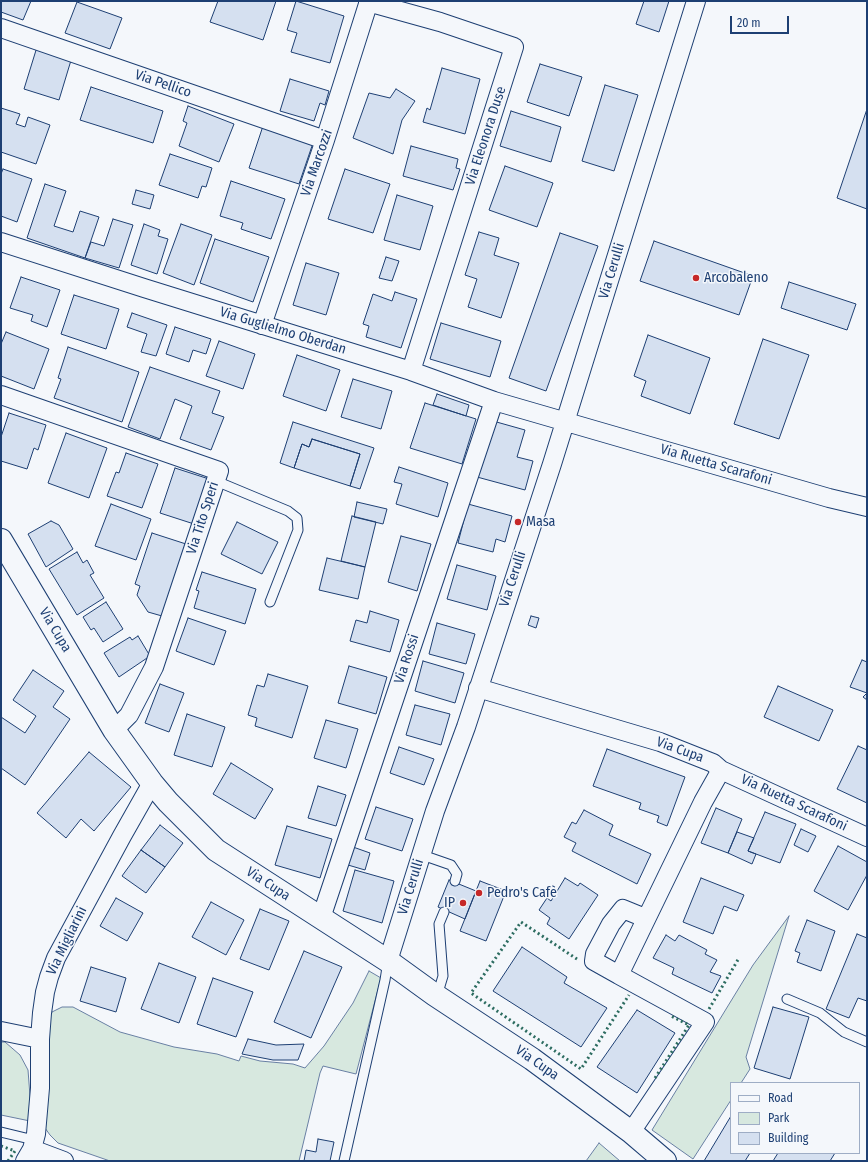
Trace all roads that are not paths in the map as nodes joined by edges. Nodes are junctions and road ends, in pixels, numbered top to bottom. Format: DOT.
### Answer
graph roads {
  1 [pos="696,1"];
  2 [pos="369,2"];
  3 [pos="1,28"];
  4 [pos="325,140"];
  5 [pos="1,242"];
  6 [pos="262,325"];
  7 [pos="411,371"];
  8 [pos="1,395"];
  9 [pos="494,401"];
  10 [pos="565,422"];
  11 [pos="216,481"];
  12 [pos="867,507"];
  13 [pos="1,540"];
  14 [pos="270,602"];
  15 [pos="478,688"];
  16 [pos="114,730"];
  17 [pos="721,770"];
  18 [pos="152,783"];
  19 [pos="867,837"];
  20 [pos="422,854"];
  21 [pos="455,881"];
  22 [pos="444,912"];
  23 [pos="321,918"];
  24 [pos="645,918"];
  25 [pos="388,961"];
  26 [pos="619,975"];
  27 [pos="435,995"];
  28 [pos="787,998"];
  29 [pos="1,1031"];
  30 [pos="40,1039"];
  31 [pos="867,1042"];
  32 [pos="1,1132"];
  33 [pos="631,1132"];
  34 [pos="30,1150"];
  35 [pos="64,1161"];
  36 [pos="344,1161"];
  37 [pos="666,1161"];
  1 -- 10 [label="street, Via Cerulli"];
  2 -- 4 [label="street, Via Marcozzi"];
  2 -- 7 [label="street, Via Eleonora Duse"];
  3 -- 4 [label="street, Via Pellico"];
  4 -- 6 [label="street, Via Marcozzi"];
  5 -- 6 [label="street, Via Guglielmo Oberdan"];
  6 -- 7 [label="street, Via Guglielmo Oberdan"];
  7 -- 9 [label="street, Via Guglielmo Oberdan"];
  8 -- 11 [label="street, Via Tito Speri"];
  9 -- 10 [label="street, Via Guglielmo Oberdan"];
  9 -- 23 [label="street, Via Rossi"];
  10 -- 12 [label="street, Via Ruetta Scarafoni"];
  10 -- 15 [label="street, Via Cerulli"];
  11 -- 14 [label="lane"];
  11 -- 16 [label="street, Via Tito Speri"];
  13 -- 16 [label="street, Via Cupa"];
  15 -- 17 [label="street, Via Cupa"];
  15 -- 20 [label="street, Via Cerulli"];
  16 -- 18 [label="street, Via Cupa"];
  17 -- 19 [label="street, Via Ruetta Scarafoni"];
  17 -- 24 [label="street, Via Cupa"];
  18 -- 23 [label="street, Via Cupa"];
  18 -- 30 [label="street, Via Migliarini"];
  20 -- 21 [label="lane"];
  20 -- 25 [label="street, Via Cerulli"];
  22 -- 27 [label="lane"];
  23 -- 25 [label="street, Via Cupa"];
  24 -- 26 [label="street, Via Cupa"];
  24 -- 26 [label="street"];
  25 -- 27 [label="street, Via Cupa"];
  25 -- 36 [label="lane, Via Cerulli"];
  26 -- 33 [label="street"];
  27 -- 33 [label="street, Via Cupa"];
  28 -- 31 [label="lane"];
  29 -- 30 [label="street"];
  30 -- 34 [label="street, Via Migliarini"];
  32 -- 34 [label="lane"];
  33 -- 37 [label="street, Via Cupa"];
  34 -- 35 [label="street"];
}
